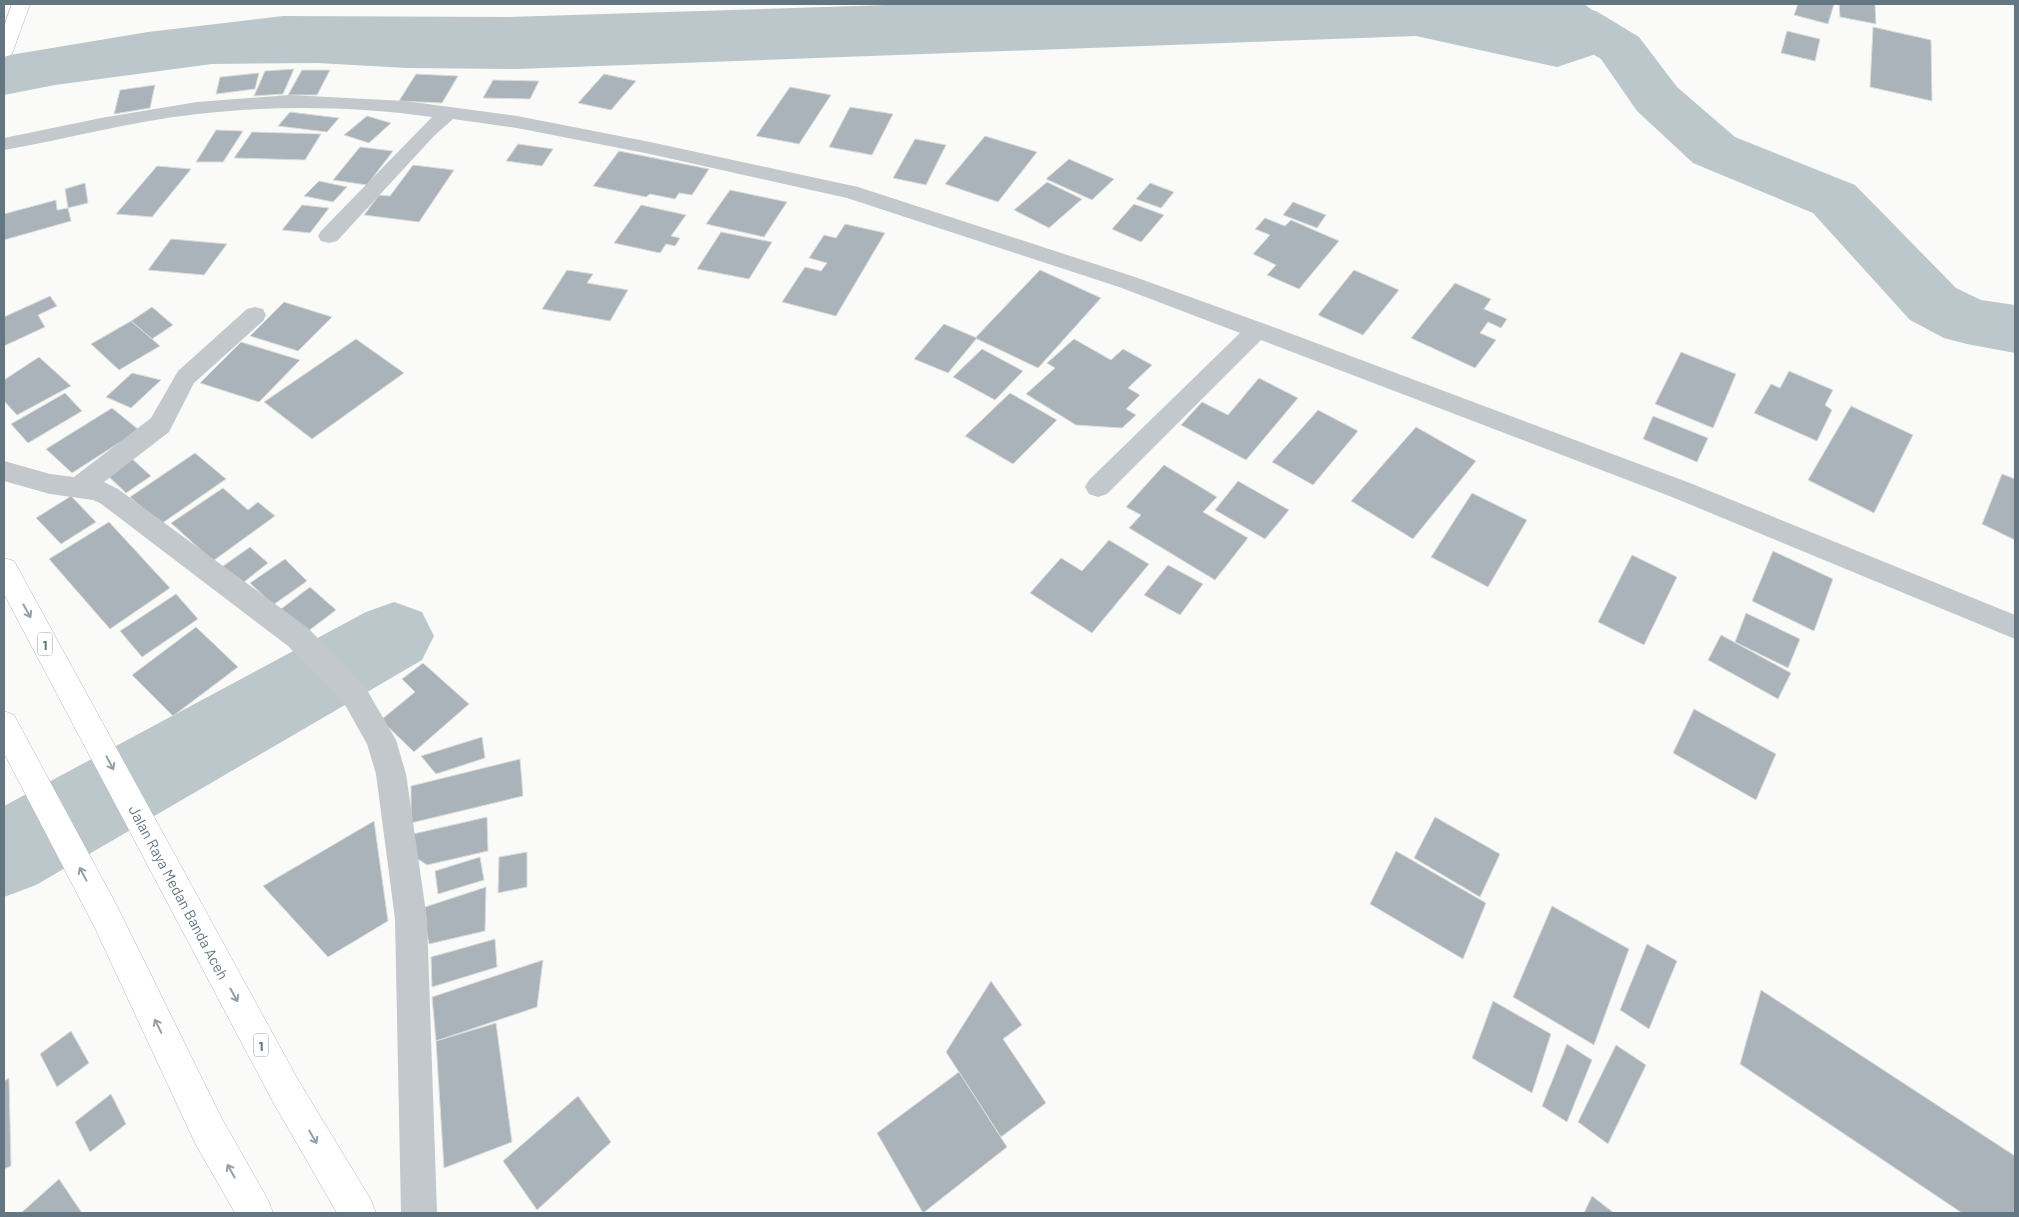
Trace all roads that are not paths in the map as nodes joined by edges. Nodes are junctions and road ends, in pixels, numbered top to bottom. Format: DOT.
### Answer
graph roads {
  1 [pos="20,6"];
  2 [pos="4,50"];
  3 [pos="448,113"];
  4 [pos="4,144"];
  5 [pos="329,236"];
  6 [pos="255,315"];
  7 [pos="1257,330"];
  8 [pos="4,471"];
  9 [pos="80,486"];
  10 [pos="1098,487"];
  11 [pos="4,569"];
  12 [pos="2015,627"];
  13 [pos="4,724"];
  14 [pos="255,1213"];
  15 [pos="358,1213"];
  16 [pos="419,1213"];
  1 -- 2 [label="highway"];
  3 -- 4 [label="street"];
  3 -- 5 [label="street"];
  3 -- 7 [label="street"];
  6 -- 9 [label="street"];
  7 -- 10 [label="street"];
  7 -- 12 [label="street"];
  8 -- 9 [label="street"];
  9 -- 16 [label="street"];
  11 -- 15 [label="highway, Jalan Raya Medan Banda Aceh / 1, one-way"];
  14 -- 13 [label="highway, one-way"];
}
